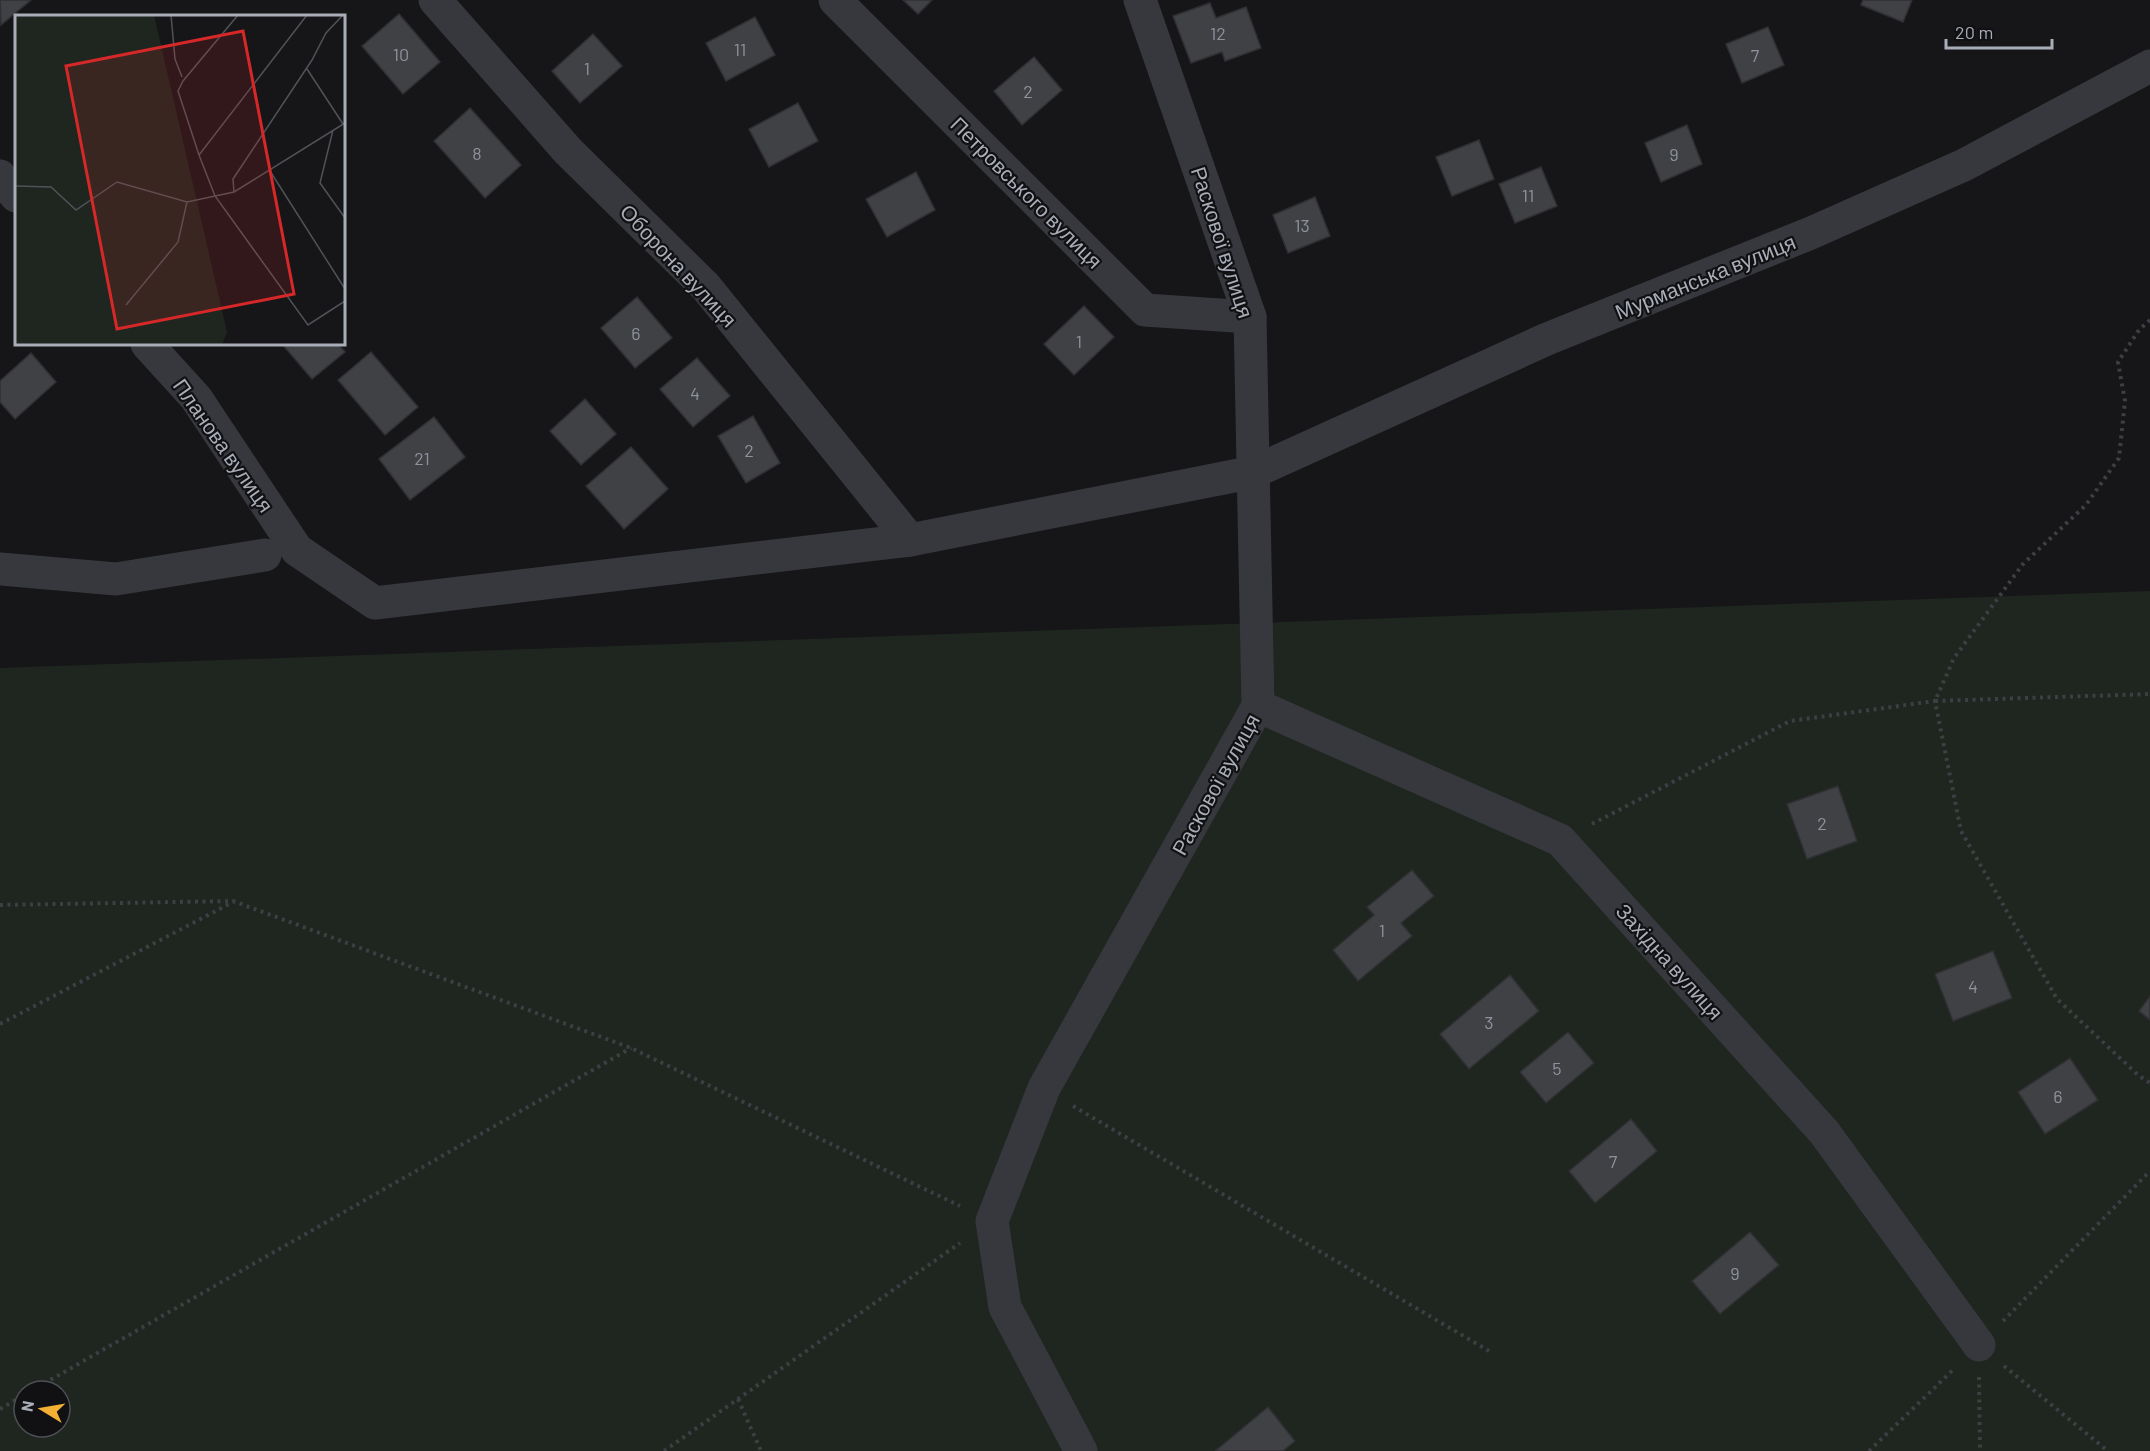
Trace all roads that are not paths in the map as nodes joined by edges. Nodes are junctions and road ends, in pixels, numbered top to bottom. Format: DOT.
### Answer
graph roads {
  1 [pos="435,0"];
  2 [pos="836,0"];
  3 [pos="1143,1"];
  4 [pos="2150,66"];
  5 [pos="0,176"];
  6 [pos="15,195"];
  7 [pos="1250,317"];
  8 [pos="148,345"];
  9 [pos="1254,471"];
  10 [pos="910,540"];
  11 [pos="297,550"];
  12 [pos="265,555"];
  13 [pos="0,569"];
  14 [pos="1258,706"];
  15 [pos="1979,1345"];
  16 [pos="1081,1451"];
  1 -- 10 [label="street, Оборона вулиця"];
  2 -- 7 [label="street, Петровського вулиця"];
  3 -- 7 [label="street, Раскової вулиця"];
  4 -- 9 [label="street, Мурманська вулиця"];
  5 -- 6 [label="street"];
  7 -- 9 [label="street, Раскової вулиця"];
  8 -- 11 [label="street, Планова вулиця"];
  9 -- 10 [label="street, Мурманська вулиця"];
  9 -- 14 [label="street, Раскової вулиця"];
  10 -- 11 [label="street, Мурманська вулиця"];
  12 -- 13 [label="street"];
  14 -- 15 [label="street, Західна вулиця"];
  14 -- 16 [label="street, Раскової вулиця"];
}
